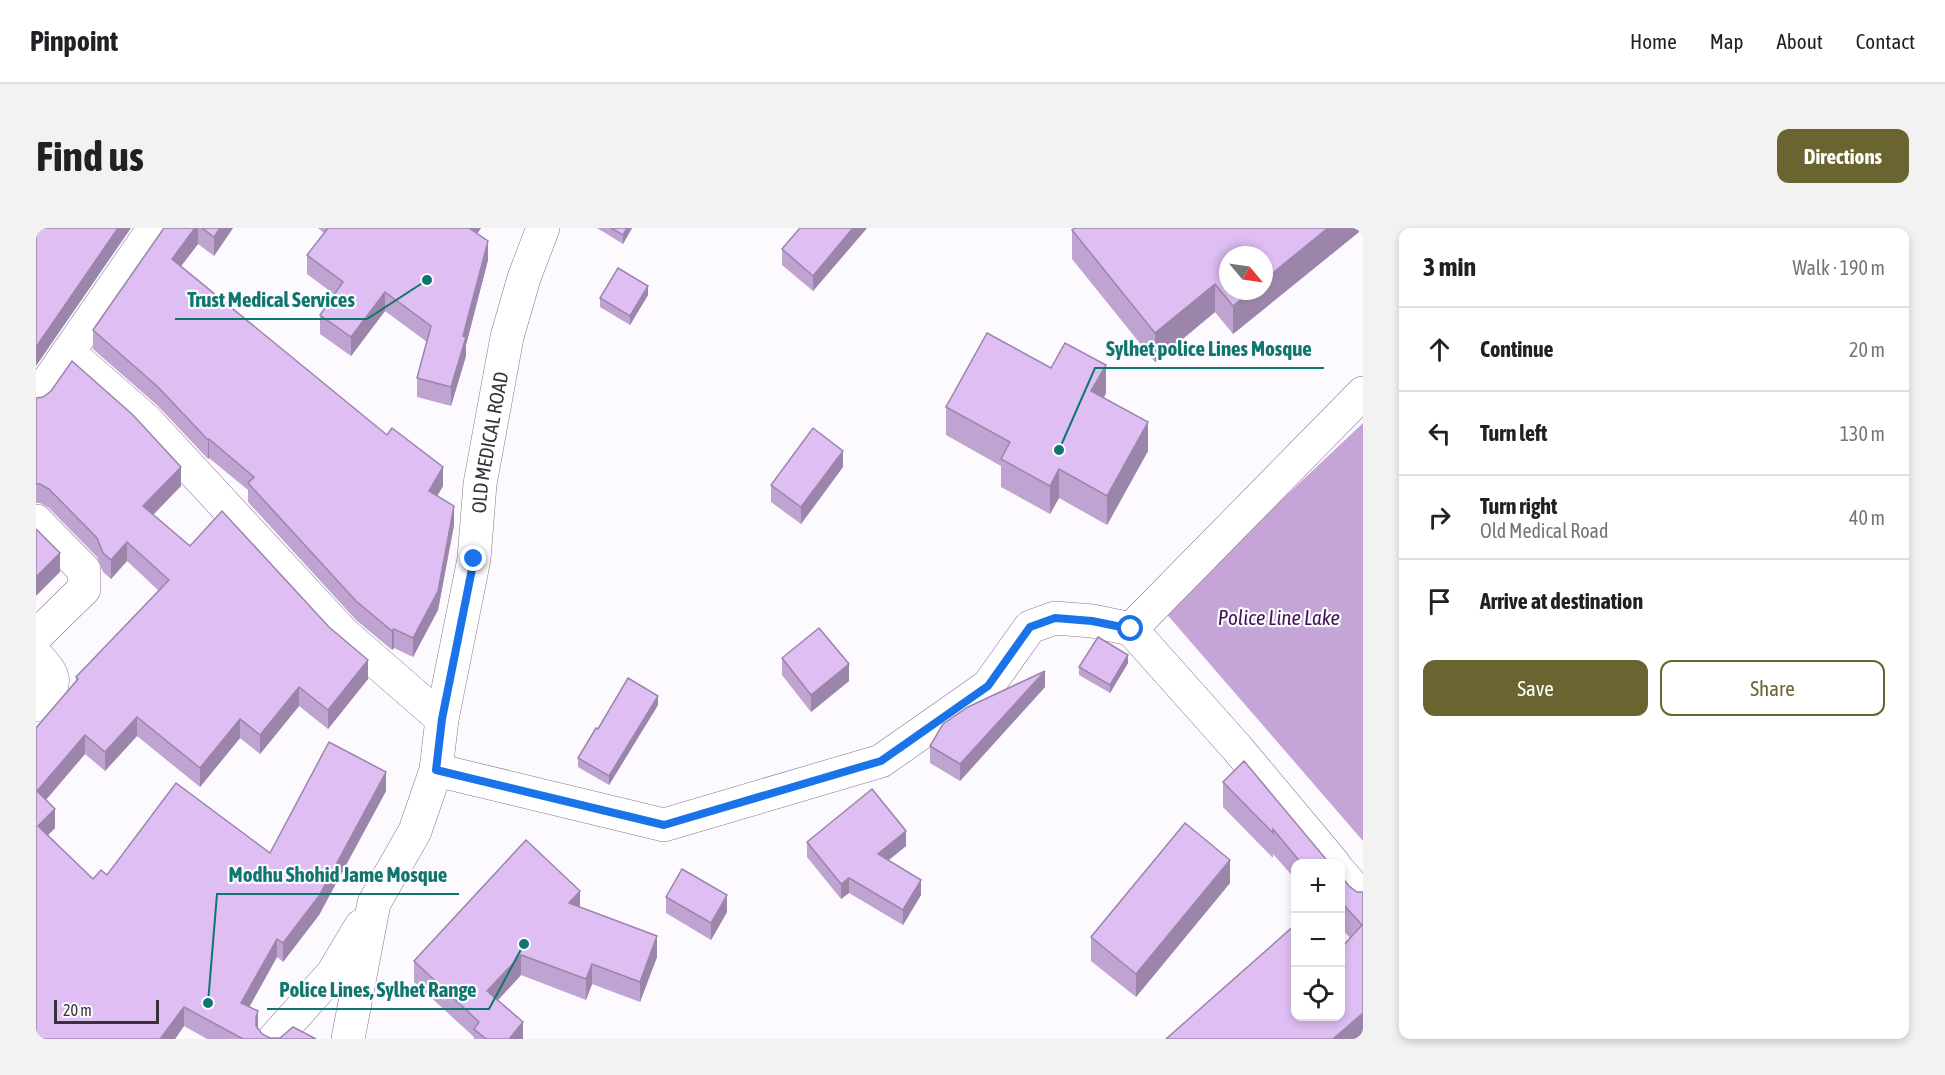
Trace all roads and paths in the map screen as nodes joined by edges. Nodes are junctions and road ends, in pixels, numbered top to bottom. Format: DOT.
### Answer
graph roads {
  1 [pos="154,228"];
  2 [pos="543,228"];
  3 [pos="68,352"];
  4 [pos="1363,393"];
  5 [pos="36,399"];
  6 [pos="36,521"];
  7 [pos="1131,629"];
  8 [pos="36,636"];
  9 [pos="36,655"];
  10 [pos="36,705"];
  11 [pos="442,719"];
  12 [pos="436,770"];
  13 [pos="1330,859"];
  14 [pos="1345,877"];
  15 [pos="1363,898"];
  16 [pos="374,903"];
  17 [pos="274,1039"];
  18 [pos="348,1039"];
  1 -- 3 [label="street"];
  2 -- 11 [label="street, OLD MEDICAL ROAD"];
  3 -- 5 [label="street"];
  3 -- 11 [label="street"];
  4 -- 7 [label="street"];
  6 -- 8 [label="street"];
  7 -- 12 [label="street"];
  7 -- 13 [label="street"];
  9 -- 10 [label="street"];
  11 -- 12 [label="street, OLD MEDICAL ROAD"];
  12 -- 16 [label="street, OLD MEDICAL ROAD"];
  14 -- 15 [label="street"];
  16 -- 17 [label="street"];
  16 -- 18 [label="street, OLD MEDICAL ROAD"];
}
